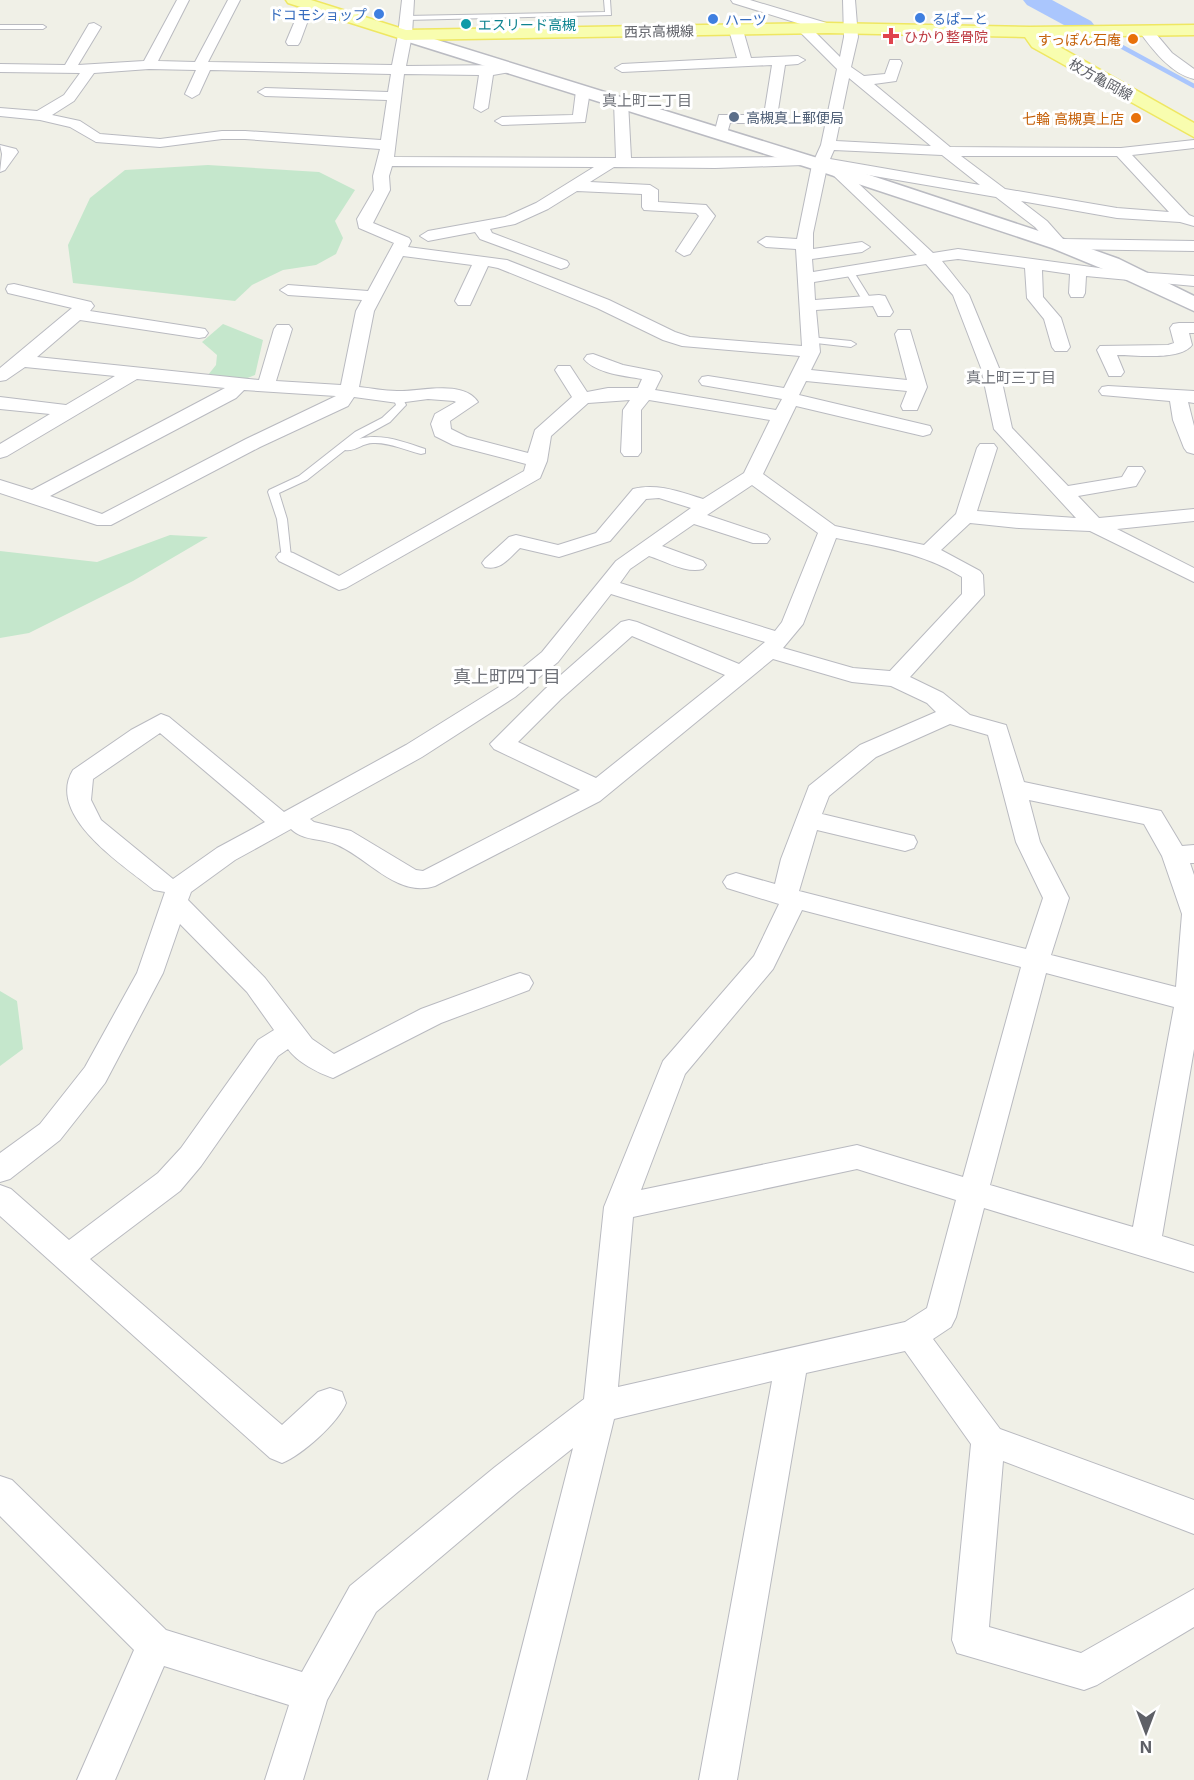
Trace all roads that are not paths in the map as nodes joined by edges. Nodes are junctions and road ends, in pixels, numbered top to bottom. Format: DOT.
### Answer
graph roads {
  1 [pos="183,0"];
  2 [pos="234,0"];
  3 [pos="408,0"];
  4 [pos="607,0"];
  5 [pos="737,0"];
  6 [pos="849,0"];
  7 [pos="301,2"];
  8 [pos="405,26"];
  9 [pos="0,27"];
  10 [pos="43,27"];
  11 [pos="94,27"];
  12 [pos="828,28"];
  13 [pos="852,28"];
  14 [pos="804,29"];
  15 [pos="736,30"];
  16 [pos="1194,30"];
  17 [pos="1146,31"];
  18 [pos="1030,32"];
  19 [pos="293,42"];
  20 [pos="798,60"];
  21 [pos="779,61"];
  22 [pos="745,62"];
  23 [pos="895,63"];
  24 [pos="149,66"];
  25 [pos="202,67"];
  26 [pos="843,67"];
  27 [pos="0,68"];
  28 [pos="510,68"];
  29 [pos="622,68"];
  30 [pos="69,69"];
  31 [pos="90,69"];
  32 [pos="275,69"];
  33 [pos="398,69"];
  34 [pos="487,71"];
  35 [pos="1194,75"];
  36 [pos="860,81"];
  37 [pos="583,91"];
  38 [pos="192,94"];
  39 [pos="394,96"];
  40 [pos="621,102"];
  41 [pos="481,108"];
  42 [pos="0,112"];
  43 [pos="40,116"];
  44 [pos="502,121"];
  45 [pos="1194,131"];
  46 [pos="721,134"];
  47 [pos="1194,144"];
  48 [pos="828,145"];
  49 [pos="0,149"];
  50 [pos="946,151"];
  51 [pos="387,153"];
  52 [pos="1121,153"];
  53 [pos="617,163"];
  54 [pos="820,164"];
  55 [pos="0,167"];
  56 [pos="574,186"];
  57 [pos="1001,194"];
  58 [pos="1188,221"];
  59 [pos="480,227"];
  60 [pos="428,236"];
  61 [pos="766,242"];
  62 [pos="1059,244"];
  63 [pos="1194,246"];
  64 [pos="862,247"];
  65 [pos="684,250"];
  66 [pos="805,250"];
  67 [pos="399,251"];
  68 [pos="929,257"];
  69 [pos="482,261"];
  70 [pos="561,264"];
  71 [pos="1033,266"];
  72 [pos="849,271"];
  73 [pos="1078,271"];
  74 [pos="1140,277"];
  75 [pos="805,278"];
  76 [pos="1194,281"];
  77 [pos="7,287"];
  78 [pos="288,290"];
  79 [pos="1077,293"];
  80 [pos="373,296"];
  81 [pos="464,301"];
  82 [pos="867,301"];
  83 [pos="0,302"];
  84 [pos="1194,304"];
  85 [pos="807,306"];
  86 [pos="884,312"];
  87 [pos="76,314"];
  88 [pos="1194,328"];
  89 [pos="283,329"];
  90 [pos="199,333"];
  91 [pos="904,334"];
  92 [pos="851,344"];
  93 [pos="811,346"];
  94 [pos="1061,346"];
  95 [pos="593,359"];
  96 [pos="22,361"];
  97 [pos="564,370"];
  98 [pos="1115,372"];
  99 [pos="134,373"];
  100 [pos="802,375"];
  101 [pos="0,376"];
  102 [pos="708,381"];
  103 [pos="239,384"];
  104 [pos="266,385"];
  105 [pos="918,387"];
  106 [pos="349,391"];
  107 [pos="1108,391"];
  108 [pos="644,394"];
  109 [pos="1186,396"];
  110 [pos="398,397"];
  111 [pos="582,398"];
  112 [pos="0,402"];
  113 [pos="787,404"];
  114 [pos="910,406"];
  115 [pos="69,411"];
  116 [pos="1193,444"];
  117 [pos="897,447"];
  118 [pos="987,448"];
  119 [pos="421,451"];
  120 [pos="0,452"];
  121 [pos="631,452"];
  122 [pos="327,460"];
  123 [pos="537,461"];
  124 [pos="1135,471"];
  125 [pos="752,476"];
  126 [pos="0,486"];
  127 [pos="1065,492"];
  128 [pos="32,498"];
  129 [pos="698,511"];
  130 [pos="1194,515"];
  131 [pos="965,516"];
  132 [pos="1094,525"];
  133 [pos="829,531"];
  134 [pos="760,539"];
  135 [pos="647,548"];
  136 [pos="929,551"];
  137 [pos="286,557"];
  138 [pos="492,563"];
  139 [pos="696,565"];
  140 [pos="1194,576"];
  141 [pos="607,586"];
  142 [pos="588,608"];
  143 [pos="630,627"];
  144 [pos="774,645"];
  145 [pos="741,674"];
  146 [pos="896,679"];
  147 [pos="951,714"];
  148 [pos="1012,788"];
  149 [pos="598,789"];
  150 [pos="808,819"];
  151 [pos="287,820"];
  152 [pos="905,842"];
  153 [pos="1184,855"];
  154 [pos="736,882"];
  155 [pos="169,893"];
  156 [pos="790,898"];
  157 [pos="1194,912"];
  158 [pos="1194,917"];
  159 [pos="1036,959"];
  160 [pos="520,983"];
  161 [pos="1191,1001"];
  162 [pos="291,1032"];
  163 [pos="0,1170"];
  164 [pos="974,1192"];
  165 [pos="0,1198"];
  166 [pos="619,1207"];
  167 [pos="1145,1243"];
  168 [pos="68,1258"];
  169 [pos="1194,1259"];
  170 [pos="912,1335"];
  171 [pos="792,1361"];
  172 [pos="330,1403"];
  173 [pos="600,1407"];
  174 [pos="988,1440"];
  175 [pos="0,1492"];
  176 [pos="1194,1517"];
  177 [pos="1194,1607"];
  178 [pos="155,1645"];
  179 [pos="311,1693"];
  180 [pos="96,1780"];
  181 [pos="284,1780"];
  182 [pos="507,1780"];
  183 [pos="718,1780"];
  1 -- 24 [label="street"];
  2 -- 25 [label="street"];
  3 -- 8 [label="street"];
  4 -- 8 [label="lane"];
  5 -- 12 [label="street"];
  6 -- 13 [label="street"];
  7 -- 8 [label="main road, 西京高槻線"];
  7 -- 19 [label="street"];
  8 -- 15 [label="main road, 西京高槻線"];
  8 -- 28 [label="street"];
  8 -- 33 [label="street"];
  9 -- 10 [label="lane"];
  11 -- 30 [label="street"];
  12 -- 13 [label="main road, 西京高槻線"];
  12 -- 14 [label="main road, 西京高槻線"];
  13 -- 18 [label="main road, 西京高槻線"];
  13 -- 26 [label="street"];
  14 -- 15 [label="main road, 西京高槻線"];
  14 -- 26 [label="street"];
  15 -- 22 [label="street"];
  16 -- 17 [label="main road, 枚方亀岡線"];
  17 -- 18 [label="main road, 枚方亀岡線"];
  17 -- 35 [label="street"];
  18 -- 45 [label="main road, 枚方亀岡線"];
  20 -- 21 [label="street"];
  21 -- 22 [label="street"];
  21 -- 46 [label="street"];
  22 -- 29 [label="street"];
  23 -- 36 [label="street"];
  24 -- 25 [label="street"];
  24 -- 31 [label="street"];
  25 -- 32 [label="street"];
  25 -- 38 [label="street"];
  26 -- 36 [label="street"];
  26 -- 48 [label="street"];
  27 -- 30 [label="street"];
  28 -- 34 [label="street"];
  28 -- 37 [label="street"];
  30 -- 31 [label="street"];
  31 -- 43 [label="street"];
  32 -- 33 [label="street"];
  32 -- 39 [label="street"];
  33 -- 34 [label="street"];
  33 -- 39 [label="street"];
  34 -- 41 [label="street"];
  36 -- 50 [label="street"];
  37 -- 40 [label="street"];
  37 -- 44 [label="street"];
  39 -- 51 [label="street"];
  40 -- 46 [label="street"];
  40 -- 53 [label="street"];
  42 -- 43 [label="street"];
  43 -- 51 [label="street"];
  46 -- 54 [label="street"];
  47 -- 52 [label="street"];
  48 -- 50 [label="street"];
  48 -- 54 [label="street"];
  49 -- 55 [label="street"];
  50 -- 52 [label="street"];
  50 -- 57 [label="street"];
  51 -- 53 [label="street"];
  51 -- 67 [label="street"];
  52 -- 58 [label="street"];
  53 -- 54 [label="street"];
  53 -- 56 [label="street"];
  54 -- 57 [label="street"];
  54 -- 62 [label="street"];
  54 -- 66 [label="street"];
  54 -- 68 [label="street"];
  56 -- 59 [label="street"];
  56 -- 65 [label="street"];
  57 -- 58 [label="street"];
  57 -- 62 [label="street"];
  59 -- 60 [label="street"];
  59 -- 70 [label="street"];
  61 -- 66 [label="street"];
  62 -- 63 [label="street"];
  62 -- 74 [label="street"];
  64 -- 66 [label="street"];
  66 -- 75 [label="street"];
  67 -- 69 [label="street"];
  67 -- 80 [label="street"];
  68 -- 71 [label="street"];
  68 -- 72 [label="street"];
  68 -- 127 [label="street"];
  69 -- 81 [label="street"];
  69 -- 93 [label="street"];
  71 -- 73 [label="street"];
  71 -- 94 [label="street"];
  72 -- 75 [label="street"];
  72 -- 82 [label="lane"];
  73 -- 74 [label="street"];
  73 -- 79 [label="street"];
  74 -- 76 [label="street"];
  74 -- 84 [label="street"];
  75 -- 85 [label="street"];
  77 -- 83 [label="street"];
  77 -- 87 [label="street"];
  78 -- 80 [label="street"];
  80 -- 106 [label="street"];
  82 -- 85 [label="street"];
  82 -- 86 [label="street"];
  85 -- 93 [label="street"];
  87 -- 90 [label="street"];
  87 -- 96 [label="street"];
  88 -- 98 [label="street"];
  89 -- 104 [label="street"];
  91 -- 105 [label="street"];
  92 -- 93 [label="lane"];
  93 -- 100 [label="street"];
  95 -- 108 [label="street"];
  96 -- 99 [label="street"];
  96 -- 101 [label="street"];
  97 -- 111 [label="street"];
  99 -- 103 [label="street"];
  99 -- 115 [label="street"];
  100 -- 105 [label="street"];
  100 -- 113 [label="street"];
  102 -- 113 [label="street"];
  103 -- 104 [label="street"];
  103 -- 128 [label="street"];
  104 -- 106 [label="street"];
  105 -- 114 [label="street"];
  106 -- 110 [label="street"];
  106 -- 128 [label="street"];
  107 -- 109 [label="street"];
  108 -- 111 [label="street"];
  108 -- 113 [label="street"];
  108 -- 121 [label="street"];
  109 -- 116 [label="street"];
  110 -- 122 [label="lane"];
  110 -- 123 [label="street"];
  111 -- 123 [label="street"];
  112 -- 115 [label="street"];
  113 -- 117 [label="street"];
  113 -- 125 [label="street"];
  115 -- 120 [label="street"];
  118 -- 131 [label="street"];
  119 -- 122 [label="lane"];
  122 -- 137 [label="lane"];
  123 -- 137 [label="street"];
  124 -- 127 [label="street"];
  125 -- 129 [label="street"];
  125 -- 133 [label="street"];
  126 -- 128 [label="street"];
  127 -- 132 [label="street"];
  129 -- 134 [label="street"];
  129 -- 135 [label="street"];
  129 -- 138 [label="street"];
  130 -- 132 [label="street"];
  131 -- 132 [label="street"];
  131 -- 136 [label="street"];
  132 -- 140 [label="street"];
  133 -- 136 [label="street"];
  133 -- 144 [label="street"];
  135 -- 139 [label="street"];
  135 -- 141 [label="street"];
  136 -- 146 [label="street"];
  141 -- 142 [label="street"];
  141 -- 144 [label="street"];
  142 -- 143 [label="street"];
  142 -- 151 [label="street"];
  143 -- 145 [label="street"];
  143 -- 149 [label="street"];
  144 -- 145 [label="street"];
  144 -- 146 [label="street"];
  145 -- 149 [label="street"];
  146 -- 147 [label="street"];
  147 -- 148 [label="street"];
  147 -- 150 [label="street"];
  148 -- 153 [label="street"];
  148 -- 159 [label="street"];
  149 -- 151 [label="street"];
  150 -- 152 [label="street"];
  150 -- 156 [label="street"];
  151 -- 155 [label="street"];
  151 -- 155 [label="street"];
  153 -- 157 [label="street"];
  154 -- 156 [label="street"];
  155 -- 162 [label="street"];
  155 -- 163 [label="street"];
  156 -- 159 [label="street"];
  156 -- 166 [label="street"];
  158 -- 161 [label="street"];
  159 -- 161 [label="street"];
  159 -- 164 [label="street"];
  160 -- 162 [label="street"];
  161 -- 167 [label="street"];
  162 -- 168 [label="street"];
  164 -- 166 [label="street"];
  164 -- 167 [label="street"];
  164 -- 170 [label="street"];
  165 -- 168 [label="street"];
  166 -- 173 [label="street"];
  167 -- 169 [label="street"];
  168 -- 172 [label="street"];
  170 -- 171 [label="street"];
  170 -- 174 [label="street"];
  171 -- 173 [label="street"];
  171 -- 183 [label="street"];
  173 -- 179 [label="street"];
  173 -- 182 [label="street"];
  174 -- 176 [label="street"];
  174 -- 177 [label="street"];
  175 -- 178 [label="street"];
  178 -- 179 [label="street"];
  178 -- 180 [label="street"];
  179 -- 181 [label="street"];
}
